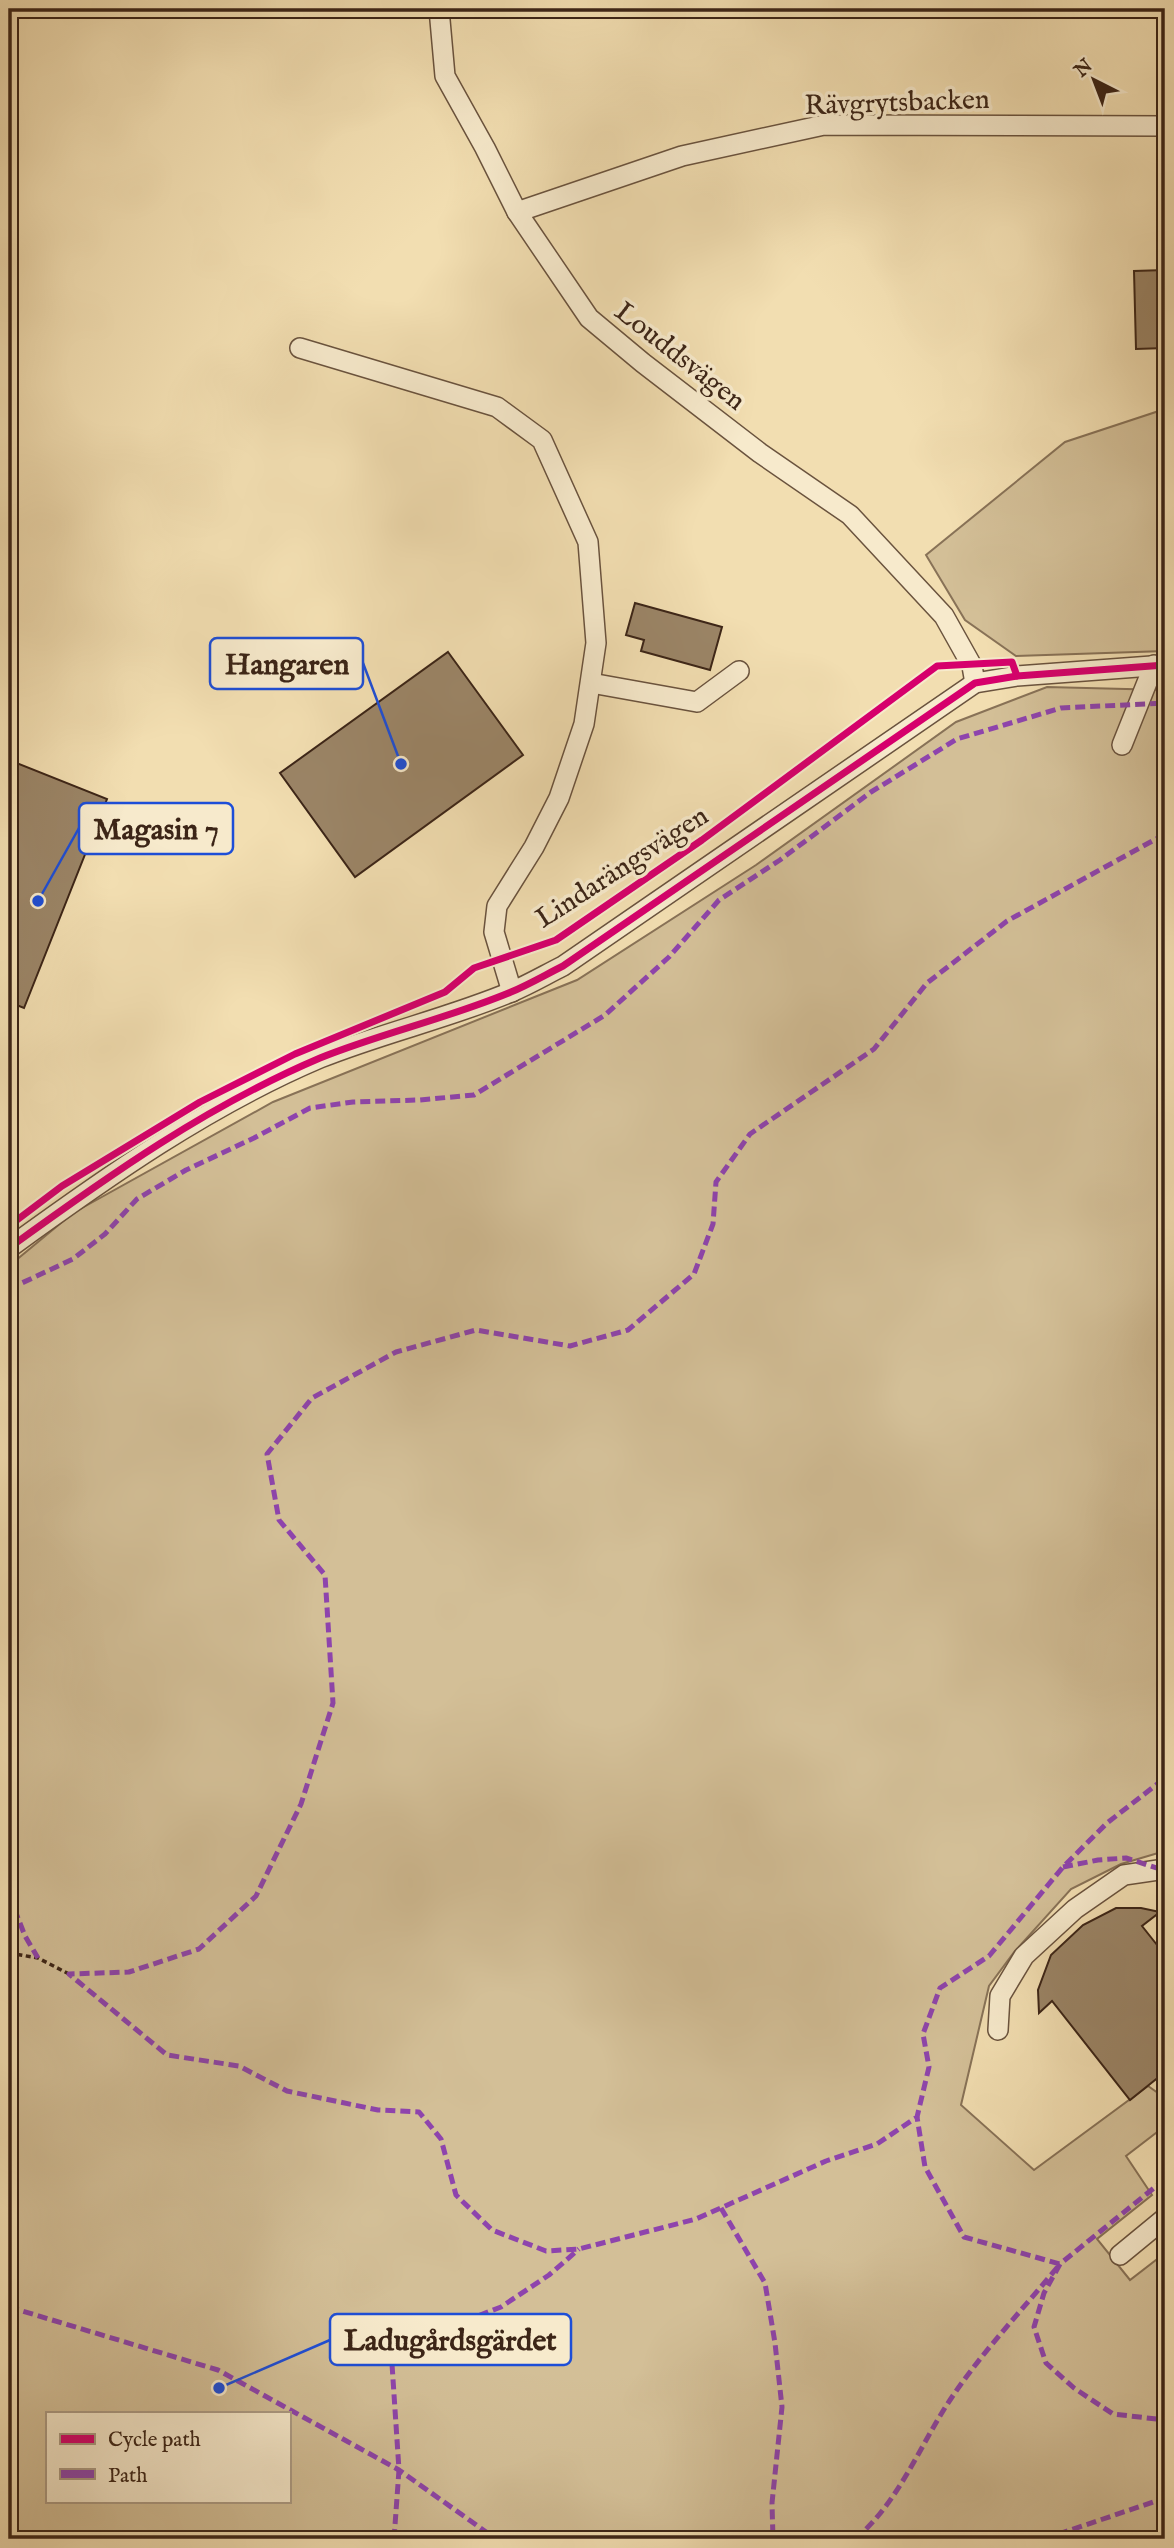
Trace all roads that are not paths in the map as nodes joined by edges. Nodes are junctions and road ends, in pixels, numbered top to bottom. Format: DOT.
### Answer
graph roads {
  1 [pos="439,9"];
  2 [pos="1165,127"];
  3 [pos="517,212"];
  4 [pos="300,348"];
  5 [pos="1160,665"];
  6 [pos="739,671"];
  7 [pos="591,683"];
  8 [pos="975,683"];
  9 [pos="1122,745"];
  10 [pos="512,992"];
  11 [pos="9,1248"];
  12 [pos="1165,1869"];
  13 [pos="998,2029"];
  14 [pos="1165,2218"];
  15 [pos="1120,2255"];
  1 -- 3 [label="street, Louddsvägen"];
  2 -- 3 [label="street, Rävgrytsbacken"];
  3 -- 8 [label="street, Louddsvägen"];
  4 -- 7 [label="street"];
  5 -- 8 [label="street, Lindarängsvägen"];
  5 -- 9 [label="street"];
  6 -- 7 [label="street"];
  7 -- 10 [label="street"];
  8 -- 10 [label="street, Lindarängsvägen"];
  10 -- 11 [label="street, Lindarängsvägen"];
  12 -- 13 [label="street"];
  14 -- 15 [label="street"];
}
